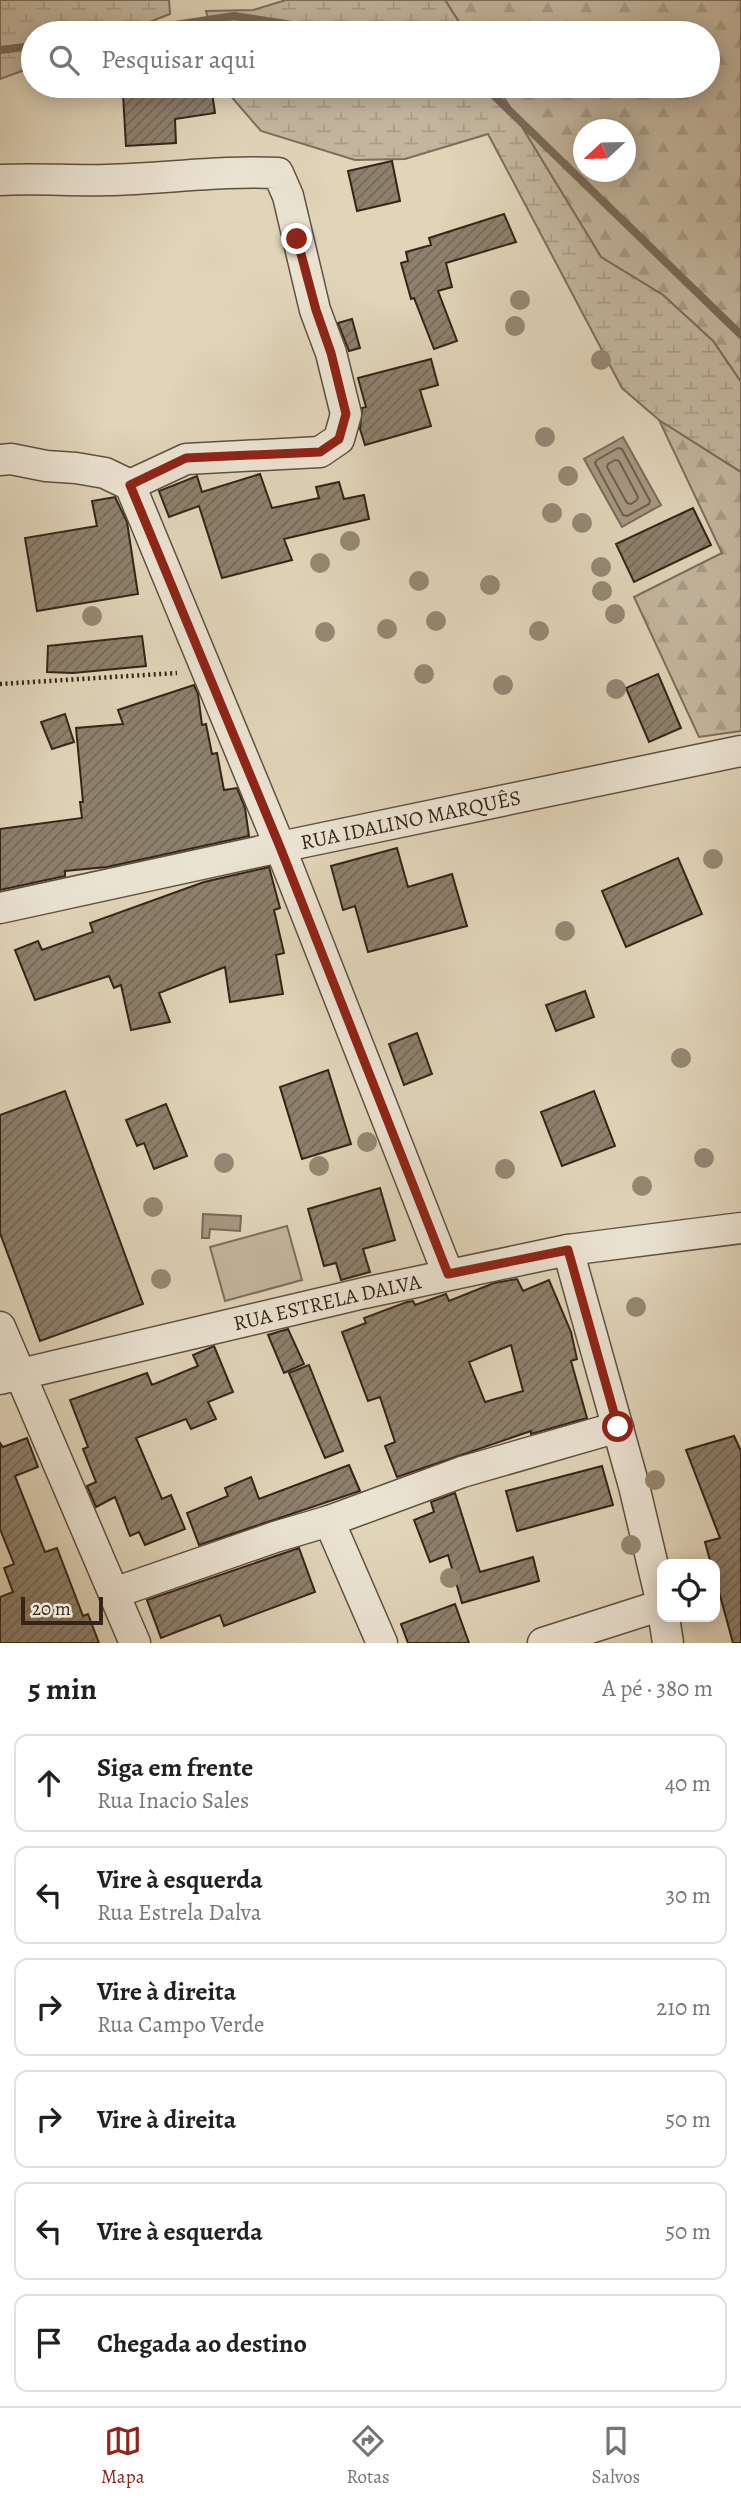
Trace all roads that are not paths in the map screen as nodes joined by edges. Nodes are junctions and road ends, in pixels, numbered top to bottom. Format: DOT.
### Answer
graph roads {
  1 [pos="0,180"];
  2 [pos="0,460"];
  3 [pos="130,485"];
  4 [pos="741,751"];
  5 [pos="280,847"];
  6 [pos="0,908"];
  7 [pos="741,1228"];
  8 [pos="568,1250"];
  9 [pos="448,1274"];
  10 [pos="0,1327"];
  11 [pos="10,1378"];
  12 [pos="618,1427"];
  13 [pos="329,1521"];
  14 [pos="657,1584"];
  15 [pos="114,1592"];
  16 [pos="657,1606"];
  17 [pos="665,1622"];
  18 [pos="135,1643"];
  19 [pos="382,1643"];
  20 [pos="543,1643"];
  21 [pos="668,1643"];
  1 -- 3 [label="street"];
  2 -- 3 [label="street"];
  3 -- 5 [label="street"];
  4 -- 5 [label="street, RUA IDALINO MARQUÊS"];
  5 -- 6 [label="street, RUA IDALINO MARQUÊS"];
  5 -- 9 [label="street"];
  7 -- 8 [label="street, RUA ESTRELA DALVA"];
  8 -- 9 [label="street, RUA ESTRELA DALVA"];
  8 -- 12 [label="street"];
  9 -- 11 [label="street, RUA ESTRELA DALVA"];
  10 -- 11 [label="street"];
  11 -- 15 [label="street"];
  12 -- 13 [label="street"];
  12 -- 14 [label="street"];
  13 -- 15 [label="street"];
  13 -- 19 [label="street"];
  15 -- 18 [label="street"];
  16 -- 20 [label="street"];
  17 -- 21 [label="street"];
}
